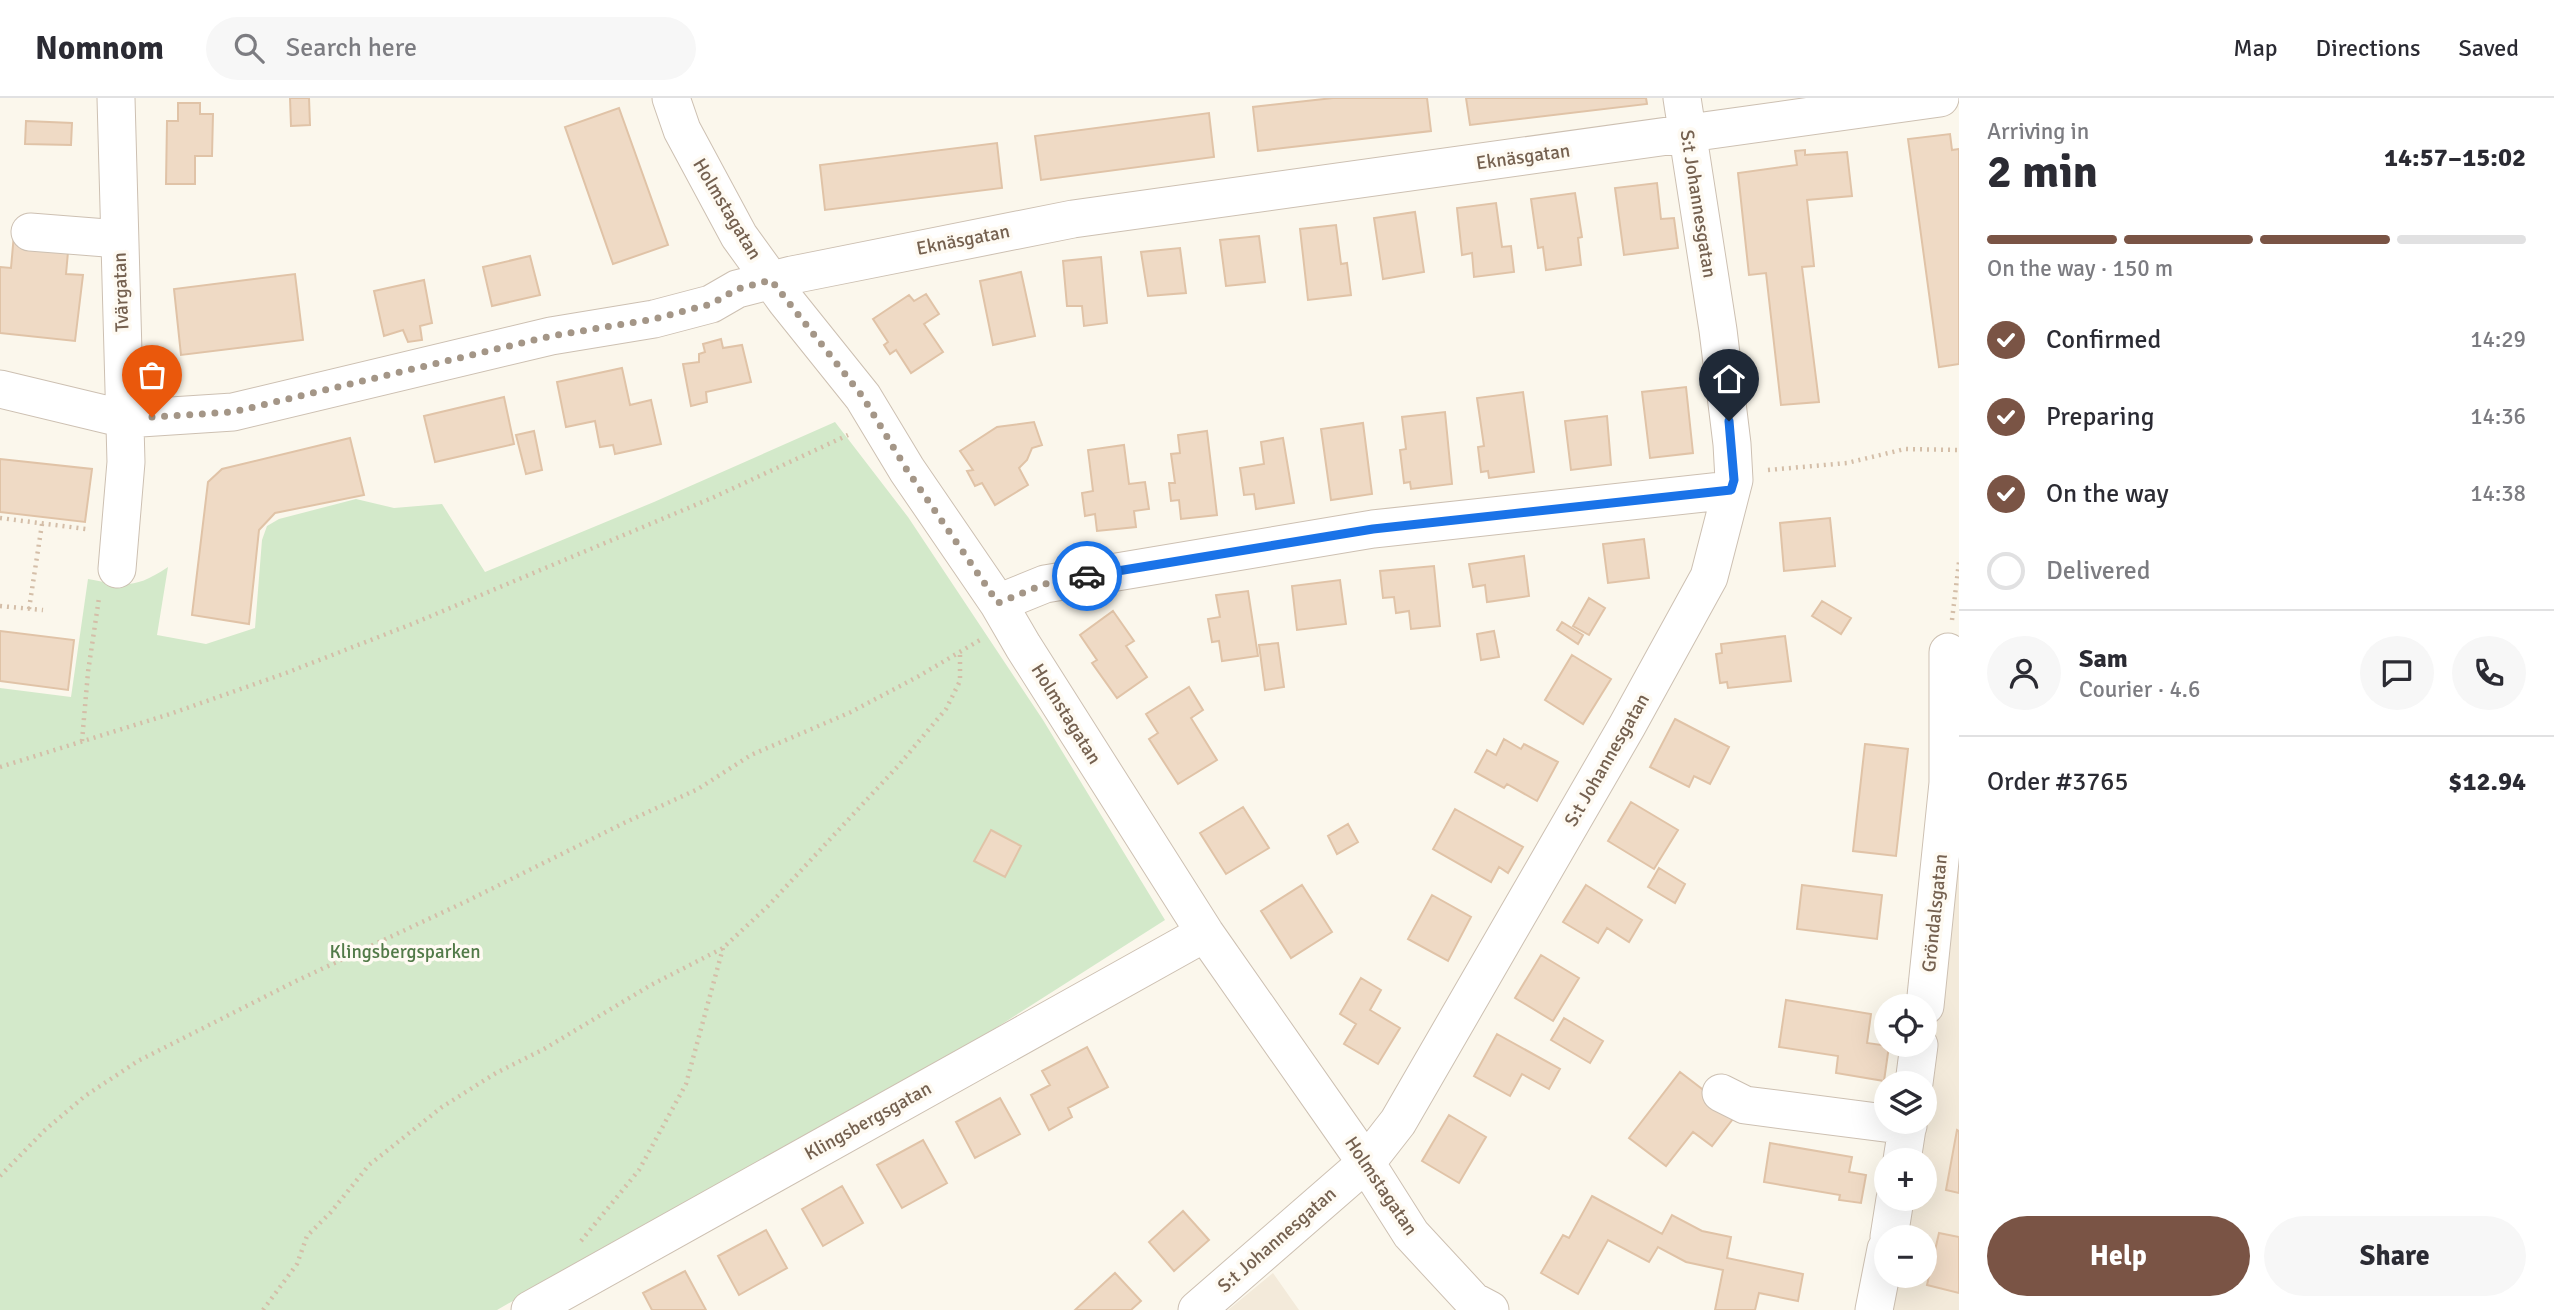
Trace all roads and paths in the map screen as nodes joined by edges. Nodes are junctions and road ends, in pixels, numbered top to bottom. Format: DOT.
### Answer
graph roads {
  1 [pos="116,98"];
  2 [pos="671,98"];
  3 [pos="1682,98"];
  4 [pos="1940,98"];
  5 [pos="1687,134"];
  6 [pos="30,232"];
  7 [pos="118,239"];
  8 [pos="771,280"];
  9 [pos="0,389"];
  10 [pos="125,419"];
  11 [pos="855,431"];
  12 [pos="1959,450"];
  13 [pos="1732,488"];
  14 [pos="0,518"];
  15 [pos="42,524"];
  16 [pos="87,529"];
  17 [pos="1959,562"];
  18 [pos="108,580"];
  19 [pos="998,603"];
  20 [pos="0,606"];
  21 [pos="29,609"];
  22 [pos="43,610"];
  23 [pos="982,639"];
  24 [pos="960,652"];
  25 [pos="1948,652"];
  26 [pos="82,741"];
  27 [pos="0,768"];
  28 [pos="1205,933"];
  29 [pos="723,948"];
  30 [pos="1925,994"];
  31 [pos="1721,1093"];
  32 [pos="1906,1136"];
  33 [pos="1366,1163"];
  34 [pos="0,1176"];
  35 [pos="578,1245"];
  36 [pos="1878,1288"];
  37 [pos="263,1310"];
  38 [pos="530,1310"];
  39 [pos="1196,1310"];
  40 [pos="1490,1310"];
  41 [pos="1874,1310"];
  1 -- 7 [label="street, Tvärgatan"];
  2 -- 8 [label="street, Holmstagatan"];
  3 -- 5 [label="street, S:t Johannesgatan"];
  4 -- 5 [label="street, Eknäsgatan"];
  5 -- 8 [label="street, Eknäsgatan"];
  5 -- 13 [label="street, S:t Johannesgatan"];
  6 -- 7 [label="street"];
  7 -- 10 [label="street, Tvärgatan"];
  8 -- 10 [label="street, Eknäsgatan"];
  8 -- 19 [label="street, Holmstagatan"];
  9 -- 10 [label="street, Eknäsgatan"];
  10 -- 18 [label="street, Tvärgatan"];
  11 -- 26 [label="path"];
  12 -- 13 [label="path"];
  13 -- 19 [label="street"];
  13 -- 33 [label="street, S:t Johannesgatan"];
  14 -- 15 [label="path"];
  15 -- 16 [label="path"];
  15 -- 21 [label="path"];
  17 -- 25 [label="path"];
  18 -- 26 [label="path"];
  19 -- 28 [label="street, Holmstagatan"];
  20 -- 21 [label="path"];
  21 -- 22 [label="path"];
  23 -- 24 [label="path"];
  24 -- 29 [label="path"];
  24 -- 34 [label="path"];
  25 -- 30 [label="street, Gröndalsgatan"];
  26 -- 27 [label="path"];
  28 -- 33 [label="street, Holmstagatan"];
  28 -- 38 [label="street, Klingsbergsgatan"];
  29 -- 35 [label="path"];
  29 -- 37 [label="path"];
  31 -- 32 [label="street"];
  33 -- 39 [label="street, S:t Johannesgatan"];
  33 -- 40 [label="street, Holmstagatan"];
  36 -- 41 [label="street"];
}
